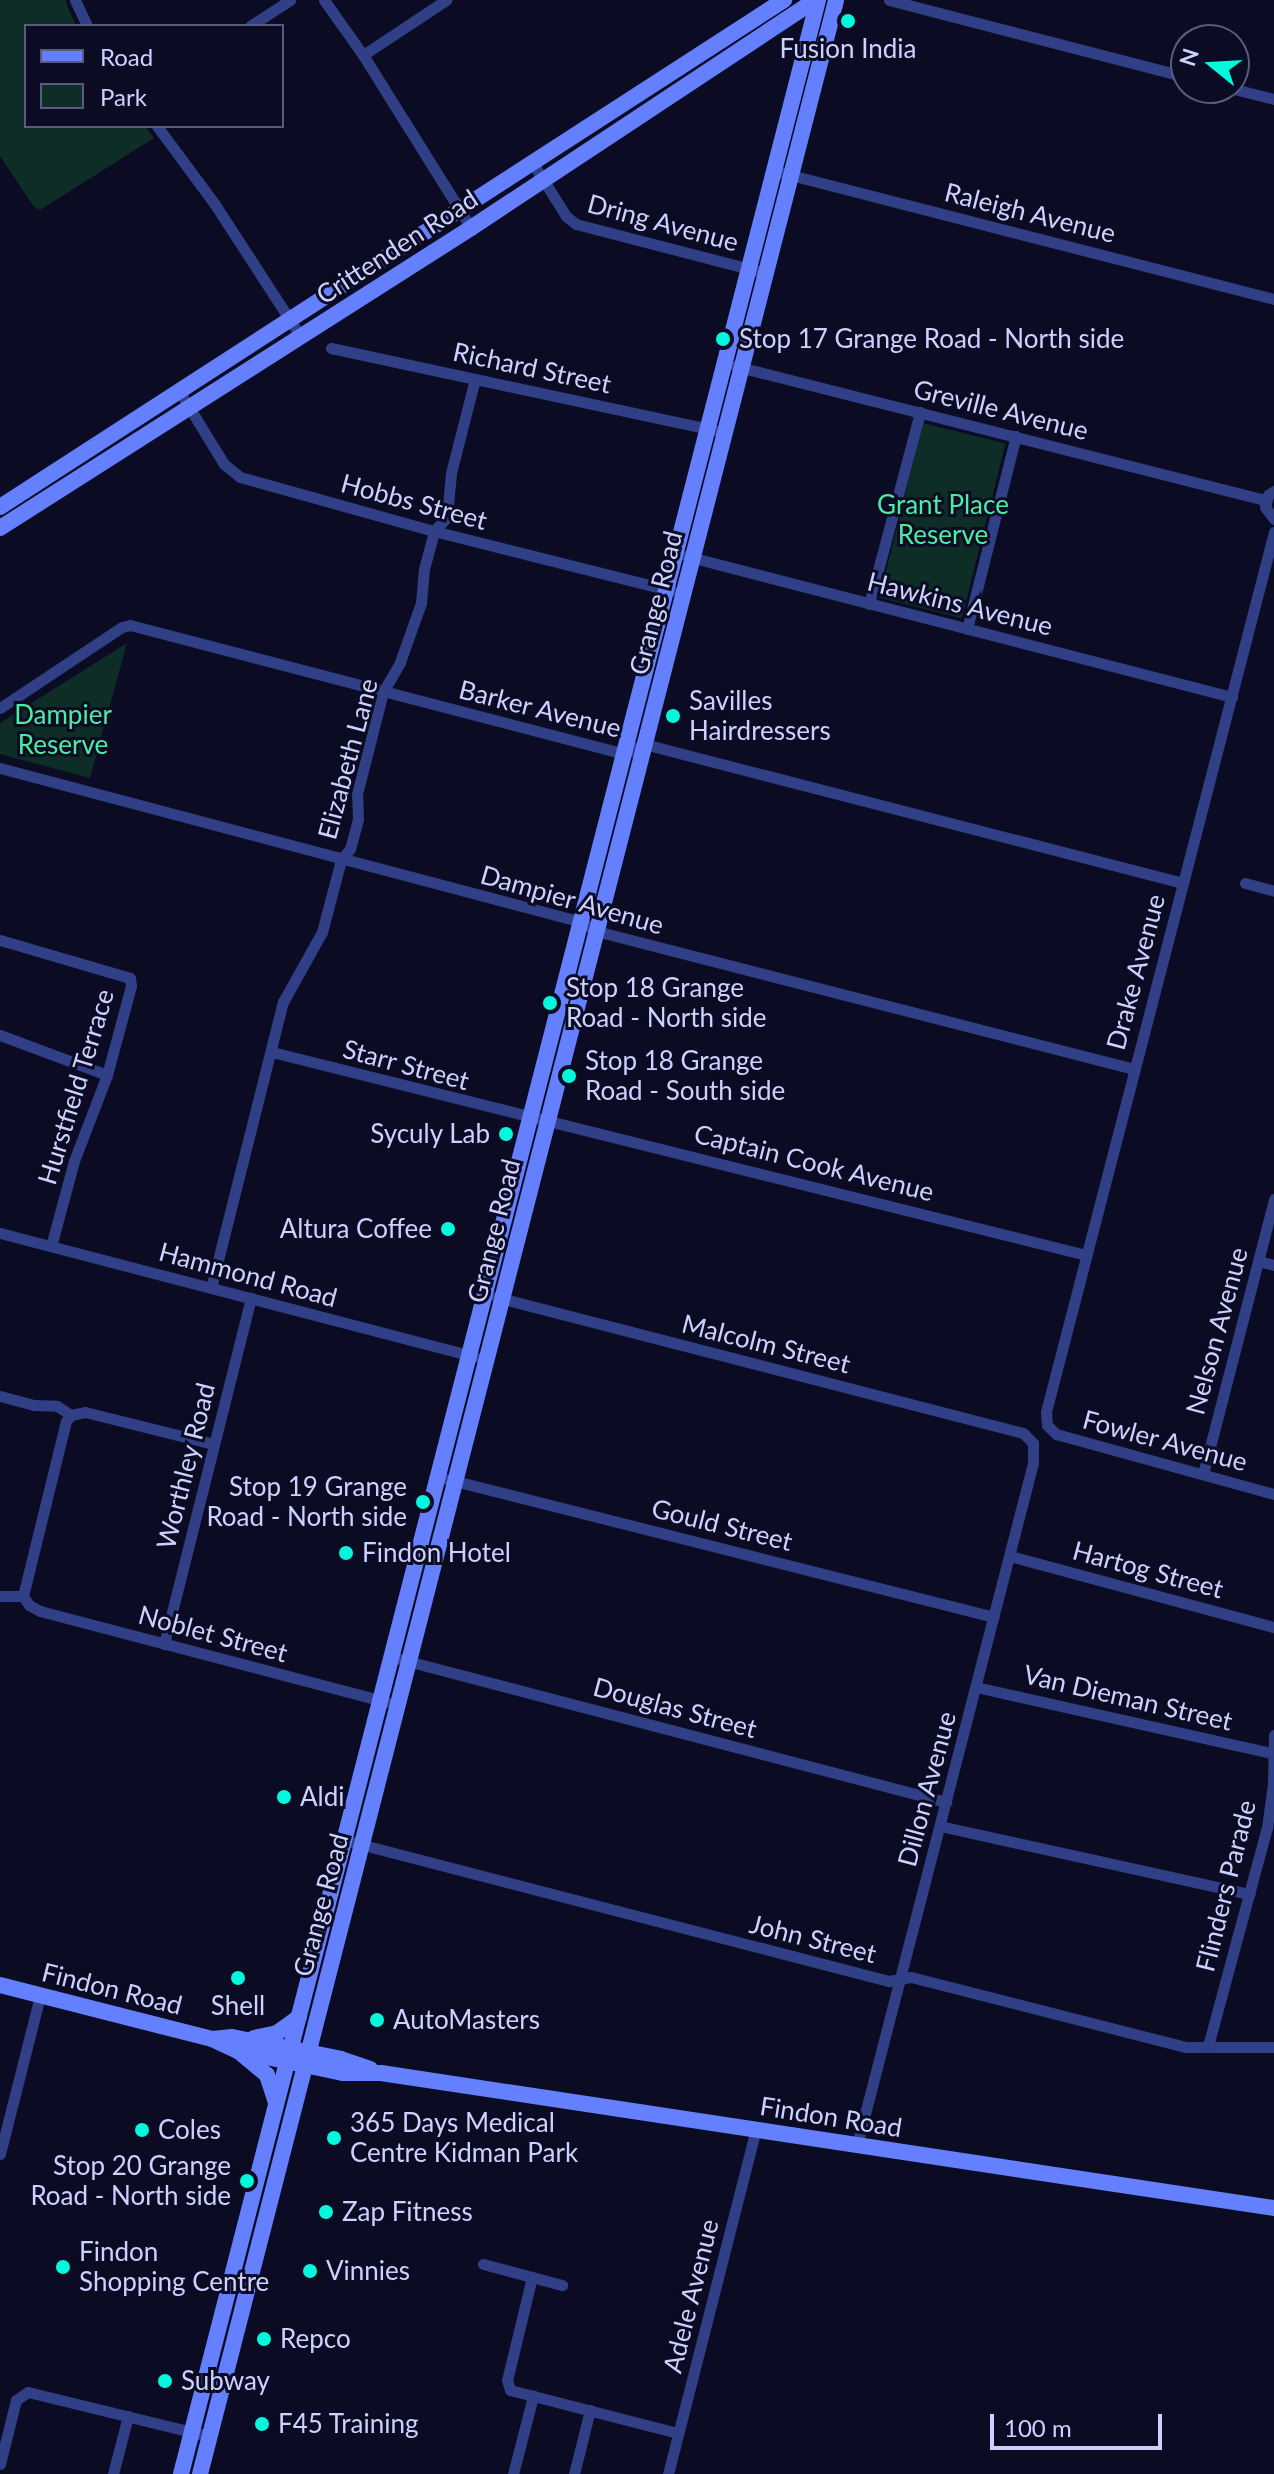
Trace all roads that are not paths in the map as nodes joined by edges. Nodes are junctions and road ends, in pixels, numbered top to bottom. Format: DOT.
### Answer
graph roads {
  1 [pos="75,0"];
  2 [pos="290,0"];
  3 [pos="324,0"];
  4 [pos="446,0"];
  5 [pos="784,0"];
  6 [pos="816,0"];
  7 [pos="836,0"];
  8 [pos="889,0"];
  9 [pos="787,19"];
  10 [pos="86,24"];
  11 [pos="253,24"];
  12 [pos="808,40"];
  13 [pos="363,55"];
  14 [pos="1170,73"];
  15 [pos="1250,93"];
  16 [pos="1274,99"];
  17 [pos="158,128"];
  18 [pos="532,162"];
  19 [pos="783,173"];
  20 [pos="543,181"];
  21 [pos="459,209"];
  22 [pos="471,228"];
  23 [pos="758,271"];
  24 [pos="1274,299"];
  25 [pos="289,318"];
  26 [pos="301,337"];
  27 [pos="331,348"];
  28 [pos="733,366"];
  29 [pos="475,379"];
  30 [pos="178,389"];
  31 [pos="190,408"];
  32 [pos="920,412"];
  33 [pos="717,430"];
  34 [pos="1016,436"];
  35 [pos="1270,496"];
  36 [pos="0,507"];
  37 [pos="1274,519"];
  38 [pos="0,528"];
  39 [pos="434,531"];
  40 [pos="1274,532"];
  41 [pos="684,555"];
  42 [pos="675,592"];
  43 [pos="869,604"];
  44 [pos="967,629"];
  45 [pos="383,692"];
  46 [pos="1232,697"];
  47 [pos="0,708"];
  48 [pos="644,744"];
  49 [pos="625,754"];
  50 [pos="0,768"];
  51 [pos="341,860"];
  52 [pos="1183,883"];
  53 [pos="1245,883"];
  54 [pos="1274,891"];
  55 [pos="589,927"];
  56 [pos="0,940"];
  57 [pos="0,1035"];
  58 [pos="272,1052"];
  59 [pos="1134,1069"];
  60 [pos="107,1075"];
  61 [pos="539,1118"];
  62 [pos="1274,1199"];
  63 [pos="0,1233"];
  64 [pos="51,1246"];
  65 [pos="1086,1255"];
  66 [pos="1258,1261"];
  67 [pos="1274,1265"];
  68 [pos="211,1288"];
  69 [pos="484,1295"];
  70 [pos="251,1298"];
  71 [pos="502,1299"];
  72 [pos="477,1357"];
  73 [pos="0,1396"];
  74 [pos="71,1415"];
  75 [pos="1047,1425"];
  76 [pos="1033,1443"];
  77 [pos="213,1444"];
  78 [pos="1203,1474"];
  79 [pos="439,1477"];
  80 [pos="456,1481"];
  81 [pos="1274,1494"];
  82 [pos="1010,1556"];
  83 [pos="0,1596"];
  84 [pos="23,1596"];
  85 [pos="994,1617"];
  86 [pos="1274,1627"];
  87 [pos="164,1644"];
  88 [pos="392,1657"];
  89 [pos="409,1662"];
  90 [pos="976,1687"];
  91 [pos="380,1701"];
  92 [pos="398,1705"];
  93 [pos="1274,1735"];
  94 [pos="1271,1753"];
  95 [pos="946,1802"];
  96 [pos="940,1826"];
  97 [pos="344,1840"];
  98 [pos="362,1846"];
  99 [pos="1250,1894"];
  100 [pos="899,1979"];
  101 [pos="0,1985"];
  102 [pos="40,1996"];
  103 [pos="308,2017"];
  104 [pos="241,2045"];
  105 [pos="1208,2046"];
  106 [pos="1274,2047"];
  107 [pos="289,2056"];
  108 [pos="307,2060"];
  109 [pos="342,2066"];
  110 [pos="297,2096"];
  111 [pos="277,2106"];
  112 [pos="756,2130"];
  113 [pos="857,2145"];
  114 [pos="0,2154"];
  115 [pos="1274,2208"];
  116 [pos="483,2264"];
  117 [pos="532,2277"];
  118 [pos="562,2285"];
  119 [pos="227,2299"];
  120 [pos="245,2299"];
  121 [pos="240,2317"];
  122 [pos="533,2396"];
  123 [pos="590,2410"];
  124 [pos="128,2416"];
  125 [pos="192,2433"];
  126 [pos="678,2433"];
  127 [pos="209,2436"];
  128 [pos="0,2464"];
  129 [pos="113,2474"];
  130 [pos="181,2474"];
  131 [pos="200,2474"];
  132 [pos="513,2474"];
  133 [pos="574,2474"];
  134 [pos="668,2474"];
  1 -- 10 [label="street"];
  2 -- 11 [label="street"];
  3 -- 13 [label="street"];
  4 -- 13 [label="street"];
  5 -- 18 [label="main road, Crittenden Road"];
  6 -- 9 [label="main road, Crittenden Road"];
  6 -- 12 [label="main road, Grange Road"];
  7 -- 19 [label="main road, Grange Road"];
  8 -- 14 [label="street"];
  9 -- 12 [label="main road"];
  9 -- 20 [label="main road, Crittenden Road"];
  12 -- 19 [label="main road, Grange Road"];
  13 -- 21 [label="street"];
  15 -- 16 [label="street"];
  17 -- 25 [label="street"];
  18 -- 20 [label="street, Dring Avenue"];
  18 -- 21 [label="main road, Crittenden Road"];
  19 -- 23 [label="main road, Grange Road"];
  19 -- 24 [label="street, Raleigh Avenue"];
  20 -- 22 [label="main road, Crittenden Road"];
  20 -- 23 [label="street, Dring Avenue"];
  21 -- 22 [label="street"];
  21 -- 25 [label="main road, Crittenden Road"];
  22 -- 26 [label="main road, Crittenden Road"];
  23 -- 28 [label="main road, Grange Road"];
  25 -- 26 [label="street"];
  25 -- 30 [label="main road, Crittenden Road"];
  26 -- 31 [label="main road, Crittenden Road"];
  27 -- 29 [label="street, Richard Street"];
  28 -- 32 [label="street, Greville Avenue"];
  28 -- 33 [label="main road, Grange Road"];
  29 -- 33 [label="street, Richard Street"];
  29 -- 39 [label="street, Elizabeth Lane"];
  30 -- 31 [label="street, Hobbs Street"];
  30 -- 36 [label="main road, Crittenden Road"];
  31 -- 38 [label="main road, Crittenden Road"];
  31 -- 39 [label="street, Hobbs Street"];
  32 -- 34 [label="street, Greville Avenue"];
  32 -- 43 [label="street"];
  33 -- 41 [label="main road, Grange Road"];
  34 -- 35 [label="street, Greville Avenue"];
  34 -- 44 [label="street"];
  35 -- 37 [label="street"];
  39 -- 42 [label="street, Hobbs Street"];
  39 -- 45 [label="street, Elizabeth Lane"];
  40 -- 46 [label="street, Drake Avenue"];
  41 -- 42 [label="main road, Grange Road"];
  41 -- 43 [label="street, Hawkins Avenue"];
  42 -- 48 [label="main road, Grange Road"];
  42 -- 49 [label="main road, Grange Road"];
  43 -- 44 [label="street, Hawkins Avenue"];
  44 -- 46 [label="street, Hawkins Avenue"];
  45 -- 47 [label="street, Barker Avenue"];
  45 -- 49 [label="street, Barker Avenue"];
  45 -- 51 [label="street, Elizabeth Lane"];
  46 -- 52 [label="street, Drake Avenue"];
  48 -- 49 [label="street, Barker Avenue"];
  48 -- 52 [label="street, Barker Avenue"];
  48 -- 55 [label="main road, Grange Road"];
  49 -- 55 [label="main road, Grange Road"];
  50 -- 51 [label="street, Dampier Avenue"];
  51 -- 55 [label="street, Dampier Avenue"];
  51 -- 58 [label="street, Elizabeth Lane"];
  52 -- 59 [label="street, Drake Avenue"];
  53 -- 54 [label="street"];
  55 -- 59 [label="street, Dampier Avenue"];
  55 -- 61 [label="main road, Grange Road"];
  56 -- 60 [label="street, Hurstfield Terrace"];
  57 -- 60 [label="street"];
  58 -- 61 [label="street, Starr Street"];
  58 -- 68 [label="street, Elizabeth Lane"];
  59 -- 65 [label="street, Drake Avenue"];
  60 -- 64 [label="street, Hurstfield Terrace"];
  61 -- 65 [label="street, Captain Cook Avenue"];
  61 -- 69 [label="main road, Grange Road"];
  61 -- 71 [label="main road, Grange Road"];
  62 -- 66 [label="street, Nelson Avenue"];
  63 -- 64 [label="street, Hammond Road"];
  64 -- 68 [label="street, Hammond Road"];
  65 -- 75 [label="street, Drake Avenue"];
  66 -- 67 [label="street"];
  66 -- 78 [label="street, Nelson Avenue"];
  68 -- 70 [label="street, Hammond Road"];
  69 -- 71 [label="street, Malcolm Street"];
  69 -- 72 [label="main road, Grange Road"];
  70 -- 72 [label="street, Hammond Road"];
  70 -- 77 [label="street, Worthley Road"];
  71 -- 72 [label="main road, Grange Road"];
  71 -- 76 [label="street, Malcolm Street"];
  72 -- 79 [label="main road, Grange Road"];
  72 -- 80 [label="main road, Grange Road"];
  73 -- 74 [label="street"];
  74 -- 77 [label="street"];
  74 -- 84 [label="street"];
  75 -- 78 [label="street, Fowler Avenue"];
  76 -- 82 [label="street, Dillon Avenue"];
  77 -- 87 [label="street, Worthley Road"];
  78 -- 81 [label="street, Fowler Avenue"];
  79 -- 80 [label="street, Gould Street"];
  79 -- 88 [label="main road, Grange Road"];
  80 -- 85 [label="street, Gould Street"];
  80 -- 89 [label="main road, Grange Road"];
  82 -- 85 [label="street, Dillon Avenue"];
  82 -- 86 [label="street, Hartog Street"];
  83 -- 84 [label="street"];
  84 -- 87 [label="street, Noblet Street"];
  85 -- 90 [label="street, Dillon Avenue"];
  87 -- 91 [label="street, Noblet Street"];
  88 -- 89 [label="street, Douglas Street"];
  88 -- 91 [label="main road, Grange Road"];
  89 -- 92 [label="main road, Grange Road"];
  89 -- 95 [label="street, Douglas Street"];
  90 -- 94 [label="street, Van Dieman Street"];
  90 -- 95 [label="street, Dillon Avenue"];
  91 -- 92 [label="street, Noblet Street"];
  91 -- 97 [label="main road, Grange Road"];
  92 -- 98 [label="main road, Grange Road"];
  93 -- 94 [label="street, Flinders Parade"];
  94 -- 99 [label="street, Flinders Parade"];
  95 -- 96 [label="street, Dillon Avenue"];
  96 -- 99 [label="street"];
  96 -- 100 [label="street, Dillon Avenue"];
  97 -- 98 [label="street, John Street"];
  97 -- 103 [label="main road, Grange Road"];
  98 -- 100 [label="street, John Street"];
  98 -- 103 [label="main road, Grange Road"];
  99 -- 105 [label="street, Flinders Parade"];
  100 -- 105 [label="street, John Street"];
  100 -- 113 [label="street, Dillon Avenue"];
  101 -- 102 [label="main road, Findon Road"];
  102 -- 104 [label="main road, Findon Road"];
  102 -- 114 [label="street"];
  103 -- 104 [label="main road"];
  103 -- 107 [label="main road, Grange Road"];
  103 -- 108 [label="main road, Grange Road"];
  103 -- 109 [label="main road"];
  104 -- 107 [label="main road, Findon Road"];
  104 -- 111 [label="main road"];
  105 -- 106 [label="street, John Street"];
  107 -- 108 [label="main road, Findon Road"];
  107 -- 111 [label="main road, Grange Road"];
  108 -- 109 [label="main road, Findon Road"];
  108 -- 110 [label="main road, Grange Road"];
  109 -- 110 [label="main road"];
  109 -- 112 [label="main road, Findon Road"];
  110 -- 120 [label="main road, Grange Road"];
  111 -- 119 [label="main road, Grange Road"];
  112 -- 113 [label="main road, Findon Road"];
  112 -- 126 [label="street, Adele Avenue"];
  113 -- 115 [label="main road, Findon Road"];
  116 -- 117 [label="street"];
  117 -- 118 [label="street"];
  117 -- 122 [label="street"];
  119 -- 120 [label="main road"];
  119 -- 121 [label="main road"];
  119 -- 125 [label="main road, Grange Road"];
  120 -- 121 [label="main road, Grange Road"];
  121 -- 127 [label="main road, Grange Road"];
  122 -- 123 [label="street"];
  122 -- 132 [label="street"];
  123 -- 126 [label="street"];
  123 -- 133 [label="street"];
  124 -- 125 [label="street"];
  124 -- 128 [label="street"];
  124 -- 129 [label="street"];
  125 -- 127 [label="street"];
  125 -- 130 [label="main road, Grange Road"];
  126 -- 134 [label="street, Adele Avenue"];
  127 -- 131 [label="main road, Grange Road"];
}
